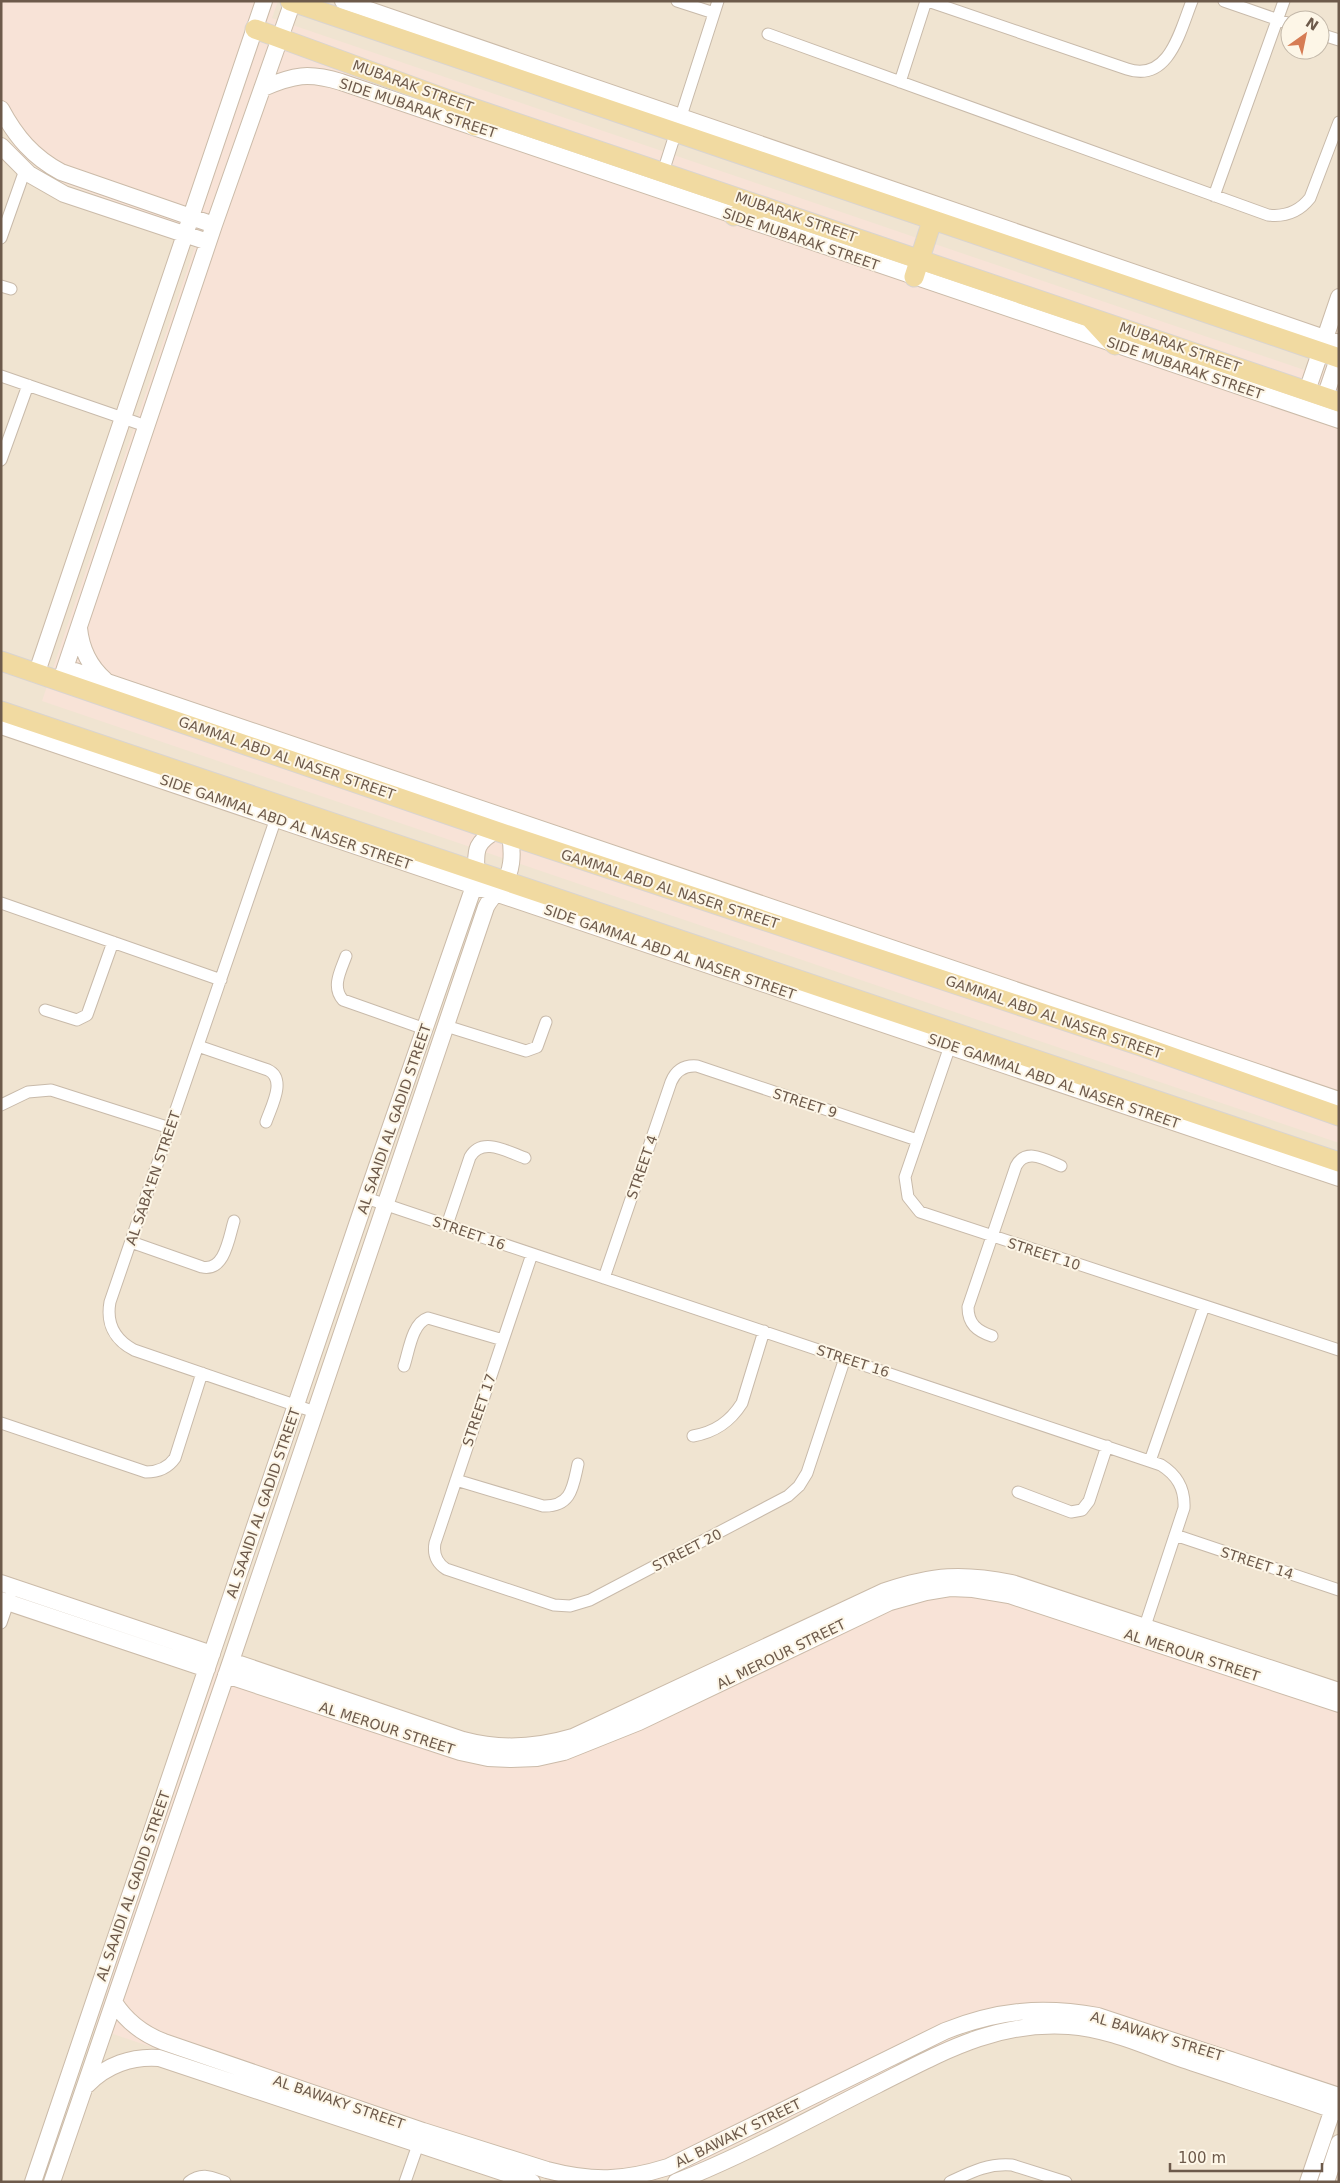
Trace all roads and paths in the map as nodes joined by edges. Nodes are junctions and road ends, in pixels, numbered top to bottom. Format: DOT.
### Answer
graph roads {
  1 [pos="264,1"];
  2 [pos="343,1"];
  3 [pos="678,1"];
  4 [pos="718,1"];
  5 [pos="927,1"];
  6 [pos="1192,1"];
  7 [pos="1224,1"];
  8 [pos="1284,1"];
  9 [pos="292,2"];
  10 [pos="714,13"];
  11 [pos="1277,19"];
  12 [pos="1280,20"];
  13 [pos="255,29"];
  14 [pos="768,34"];
  15 [pos="279,38"];
  16 [pos="900,82"];
  17 [pos="263,88"];
  18 [pos="449,100"];
  19 [pos="1,109"];
  20 [pos="1339,122"];
  21 [pos="475,126"];
  22 [pos="678,126"];
  23 [pos="1,146"];
  24 [pos="25,170"];
  25 [pos="664,172"];
  26 [pos="1214,196"];
  27 [pos="765,206"];
  28 [pos="734,216"];
  29 [pos="191,218"];
  30 [pos="932,221"];
  31 [pos="214,225"];
  32 [pos="185,235"];
  33 [pos="1,238"];
  34 [pos="208,242"];
  35 [pos="920,259"];
  36 [pos="914,277"];
  37 [pos="1339,297"];
  38 [pos="1088,316"];
  39 [pos="1115,345"];
  40 [pos="1333,351"];
  41 [pos="1,376"];
  42 [pos="28,385"];
  43 [pos="1307,391"];
  44 [pos="1332,400"];
  45 [pos="123,418"];
  46 [pos="1339,420"];
  47 [pos="146,426"];
  48 [pos="1,460"];
  49 [pos="78,627"];
  50 [pos="1,661"];
  51 [pos="37,672"];
  52 [pos="62,680"];
  53 [pos="111,684"];
  54 [pos="1,711"];
  55 [pos="1,726"];
  56 [pos="230,732"];
  57 [pos="202,786"];
  58 [pos="276,818"];
  59 [pos="503,833"];
  60 [pos="347,835"];
  61 [pos="475,879"];
  62 [pos="670,880"];
  63 [pos="500,887"];
  64 [pos="1,903"];
  65 [pos="113,942"];
  66 [pos="346,956"];
  67 [pos="221,980"];
  68 [pos="45,1010"];
  69 [pos="546,1022"];
  70 [pos="446,1026"];
  71 [pos="425,1029"];
  72 [pos="1142,1040"];
  73 [pos="198,1046"];
  74 [pos="950,1046"];
  75 [pos="692,1066"];
  76 [pos="1339,1100"];
  77 [pos="1,1105"];
  78 [pos="1339,1116"];
  79 [pos="266,1122"];
  80 [pos="170,1128"];
  81 [pos="917,1140"];
  82 [pos="525,1158"];
  83 [pos="1339,1162"];
  84 [pos="1061,1166"];
  85 [pos="1339,1178"];
  86 [pos="366,1198"];
  87 [pos="386,1204"];
  88 [pos="234,1221"];
  89 [pos="447,1225"];
  90 [pos="992,1237"];
  91 [pos="131,1242"];
  92 [pos="532,1254"];
  93 [pos="604,1278"];
  94 [pos="1204,1306"];
  95 [pos="764,1331"];
  96 [pos="992,1336"];
  97 [pos="503,1340"];
  98 [pos="1339,1350"];
  99 [pos="845,1358"];
  100 [pos="404,1366"];
  101 [pos="202,1373"];
  102 [pos="296,1406"];
  103 [pos="315,1412"];
  104 [pos="1,1423"];
  105 [pos="693,1436"];
  106 [pos="1107,1446"];
  107 [pos="1150,1461"];
  108 [pos="578,1464"];
  109 [pos="456,1480"];
  110 [pos="1018,1492"];
  111 [pos="1175,1536"];
  112 [pos="442,1566"];
  113 [pos="1339,1590"];
  114 [pos="6,1593"];
  115 [pos="1,1623"];
  116 [pos="1142,1633"];
  117 [pos="210,1661"];
  118 [pos="229,1668"];
  119 [pos="1339,1691"];
  120 [pos="1339,1704"];
  121 [pos="179,1750"];
  122 [pos="199,1757"];
  123 [pos="114,2002"];
  124 [pos="151,2037"];
  125 [pos="145,2058"];
  126 [pos="85,2086"];
  127 [pos="1337,2103"];
  128 [pos="420,2138"];
  129 [pos="1339,2143"];
  130 [pos="33,2182"];
  131 [pos="52,2182"];
  132 [pos="189,2182"];
  133 [pos="225,2182"];
  134 [pos="405,2182"];
  135 [pos="532,2182"];
  136 [pos="676,2182"];
  137 [pos="950,2182"];
  138 [pos="1066,2182"];
  139 [pos="1308,2182"];
  140 [pos="1326,2182"];
  1 -- 13 [label="street"];
  2 -- 22 [label="street"];
  3 -- 10 [label="street"];
  4 -- 10 [label="street"];
  5 -- 6 [label="street"];
  5 -- 16 [label="street"];
  7 -- 11 [label="street"];
  8 -- 11 [label="street"];
  9 -- 15 [label="street"];
  9 -- 22 [label="main road"];
  10 -- 22 [label="street"];
  11 -- 12 [label="street"];
  11 -- 26 [label="street"];
  13 -- 15 [label="main road, MUBARAK STREET"];
  13 -- 29 [label="street"];
  14 -- 16 [label="street"];
  15 -- 17 [label="street"];
  15 -- 18 [label="main road, MUBARAK STREET"];
  16 -- 26 [label="street"];
  17 -- 21 [label="street, SIDE MUBARAK STREET"];
  17 -- 31 [label="street"];
  18 -- 21 [label="main road"];
  18 -- 25 [label="main road, MUBARAK STREET"];
  19 -- 29 [label="street"];
  20 -- 26 [label="street"];
  21 -- 28 [label="street, SIDE MUBARAK STREET"];
  22 -- 25 [label="street"];
  22 -- 30 [label="main road"];
  22 -- 40 [label="street"];
  23 -- 24 [label="street"];
  24 -- 32 [label="street"];
  24 -- 33 [label="street"];
  25 -- 27 [label="main road, MUBARAK STREET"];
  27 -- 28 [label="main road"];
  27 -- 35 [label="main road, MUBARAK STREET"];
  28 -- 36 [label="street, SIDE MUBARAK STREET"];
  29 -- 31 [label="street"];
  29 -- 32 [label="street"];
  30 -- 35 [label="main road"];
  30 -- 40 [label="main road"];
  31 -- 34 [label="street"];
  32 -- 34 [label="street"];
  32 -- 45 [label="street"];
  34 -- 47 [label="street"];
  35 -- 36 [label="main road"];
  35 -- 38 [label="main road, MUBARAK STREET"];
  36 -- 39 [label="street, SIDE MUBARAK STREET"];
  37 -- 40 [label="street"];
  38 -- 39 [label="main road"];
  38 -- 43 [label="main road, MUBARAK STREET"];
  39 -- 46 [label="street, SIDE MUBARAK STREET"];
  40 -- 43 [label="street"];
  40 -- 44 [label="street"];
  41 -- 42 [label="street"];
  42 -- 45 [label="street"];
  42 -- 48 [label="street"];
  43 -- 44 [label="main road, MUBARAK STREET"];
  45 -- 47 [label="street"];
  45 -- 51 [label="street"];
  47 -- 49 [label="street"];
  49 -- 52 [label="street"];
  49 -- 53 [label="street"];
  50 -- 51 [label="main road, GAMMAL ABD AL NASER STREET"];
  51 -- 52 [label="main road, GAMMAL ABD AL NASER STREET"];
  52 -- 53 [label="street"];
  52 -- 56 [label="main road, GAMMAL ABD AL NASER STREET"];
  53 -- 56 [label="street"];
  54 -- 57 [label="main road"];
  55 -- 57 [label="street, SIDE GAMMAL ABD AL NASER STREET"];
  56 -- 59 [label="main road, GAMMAL ABD AL NASER STREET"];
  56 -- 62 [label="street"];
  57 -- 58 [label="street, SIDE GAMMAL ABD AL NASER STREET"];
  57 -- 60 [label="main road"];
  58 -- 60 [label="street, SIDE GAMMAL ABD AL NASER STREET"];
  58 -- 67 [label="street, AL SABA'EN STREET"];
  59 -- 61 [label="street, AL SAAIDI AL GADID STREET"];
  59 -- 62 [label="main road, GAMMAL ABD AL NASER STREET"];
  59 -- 63 [label="street, AL SAAIDI AL GADID STREET"];
  60 -- 61 [label="main road"];
  61 -- 63 [label="main road"];
  61 -- 71 [label="street, AL SAAIDI AL GADID STREET"];
  62 -- 72 [label="main road, GAMMAL ABD AL NASER STREET"];
  63 -- 70 [label="street, AL SAAIDI AL GADID STREET"];
  63 -- 74 [label="street, SIDE GAMMAL ABD AL NASER STREET"];
  63 -- 83 [label="main road"];
  64 -- 65 [label="street"];
  65 -- 67 [label="street"];
  65 -- 68 [label="street"];
  66 -- 71 [label="street"];
  67 -- 73 [label="street, AL SABA'EN STREET"];
  69 -- 70 [label="street"];
  70 -- 87 [label="street, AL SAAIDI AL GADID STREET"];
  71 -- 86 [label="street, AL SAAIDI AL GADID STREET"];
  72 -- 76 [label="street"];
  72 -- 78 [label="main road, GAMMAL ABD AL NASER STREET"];
  73 -- 79 [label="street"];
  73 -- 80 [label="street, AL SABA'EN STREET"];
  74 -- 81 [label="street, STREET 10"];
  74 -- 85 [label="street, SIDE GAMMAL ABD AL NASER STREET"];
  75 -- 81 [label="street, STREET 9"];
  75 -- 93 [label="street, STREET 4"];
  77 -- 80 [label="street"];
  80 -- 91 [label="street, AL SABA'EN STREET"];
  81 -- 90 [label="street, STREET 10"];
  82 -- 89 [label="street"];
  84 -- 90 [label="street"];
  86 -- 87 [label="street, STREET 16"];
  86 -- 102 [label="street, AL SAAIDI AL GADID STREET"];
  87 -- 89 [label="street, STREET 16"];
  87 -- 103 [label="street, AL SAAIDI AL GADID STREET"];
  88 -- 91 [label="street"];
  89 -- 92 [label="street, STREET 16"];
  90 -- 94 [label="street, STREET 10"];
  90 -- 96 [label="street"];
  91 -- 101 [label="street, AL SABA'EN STREET"];
  92 -- 93 [label="street, STREET 16"];
  92 -- 97 [label="street, STREET 17"];
  93 -- 95 [label="street, STREET 16"];
  94 -- 98 [label="street, STREET 10"];
  94 -- 107 [label="street"];
  95 -- 99 [label="street, STREET 16"];
  95 -- 105 [label="street"];
  97 -- 100 [label="street"];
  97 -- 109 [label="street, STREET 17"];
  99 -- 106 [label="street, STREET 16"];
  99 -- 112 [label="street, STREET 20"];
  101 -- 102 [label="street, AL SABA'EN STREET"];
  101 -- 104 [label="street"];
  102 -- 103 [label="street, AL SABA'EN STREET"];
  102 -- 117 [label="street, AL SAAIDI AL GADID STREET"];
  103 -- 118 [label="street, AL SAAIDI AL GADID STREET"];
  106 -- 107 [label="street, STREET 16"];
  106 -- 110 [label="street"];
  107 -- 111 [label="street, STREET 16"];
  108 -- 109 [label="street"];
  109 -- 112 [label="street, STREET 17"];
  111 -- 113 [label="street, STREET 14"];
  111 -- 116 [label="street, STREET 16"];
  114 -- 115 [label="street"];
  114 -- 117 [label="street"];
  116 -- 118 [label="street, AL MEROUR STREET"];
  116 -- 119 [label="street, AL MEROUR STREET"];
  116 -- 120 [label="street, AL MEROUR STREET"];
  117 -- 121 [label="street, AL SAAIDI AL GADID STREET"];
  118 -- 122 [label="street, AL SAAIDI AL GADID STREET"];
  121 -- 122 [label="street"];
  121 -- 130 [label="street, AL SAAIDI AL GADID STREET"];
  122 -- 123 [label="street, AL SAAIDI AL GADID STREET"];
  123 -- 124 [label="street, AL BAWAKY STREET"];
  123 -- 126 [label="street, AL SAAIDI AL GADID STREET"];
  124 -- 125 [label="street"];
  124 -- 128 [label="street, AL BAWAKY STREET"];
  125 -- 126 [label="street, AL BAWAKY STREET"];
  125 -- 128 [label="street, AL BAWAKY STREET"];
  126 -- 131 [label="street, AL SAAIDI AL GADID STREET"];
  127 -- 128 [label="street, AL BAWAKY STREET"];
  127 -- 136 [label="street, AL BAWAKY STREET"];
  127 -- 139 [label="street"];
  128 -- 134 [label="street"];
  128 -- 135 [label="street, AL BAWAKY STREET"];
  129 -- 140 [label="street"];
  132 -- 133 [label="street"];
  137 -- 138 [label="street"];
}
